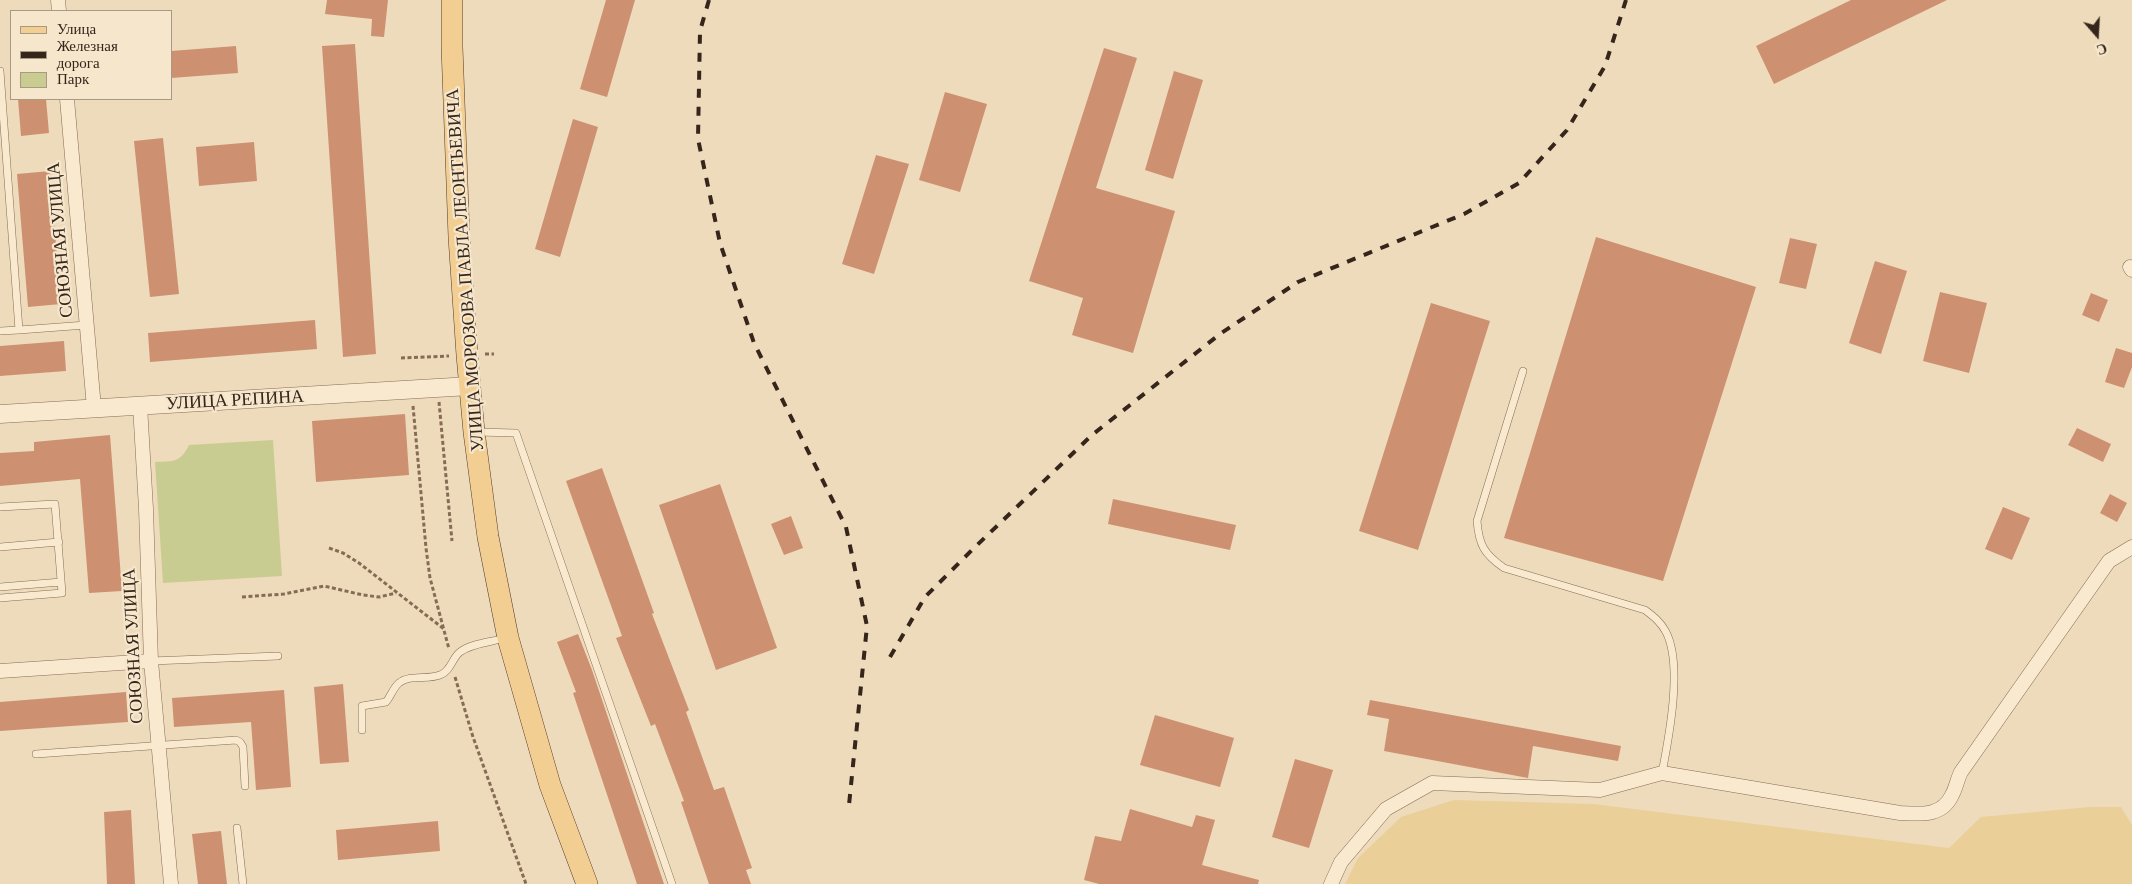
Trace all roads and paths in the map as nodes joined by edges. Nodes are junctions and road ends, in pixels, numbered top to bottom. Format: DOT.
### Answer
graph roads {
  1 [pos="452,0"];
  2 [pos="0,71"];
  3 [pos="67,100"];
  4 [pos="86,325"];
  5 [pos="19,330"];
  6 [pos="0,331"];
  7 [pos="1523,371"];
  8 [pos="470,386"];
  9 [pos="438,389"];
  10 [pos="412,390"];
  11 [pos="140,405"];
  12 [pos="94,408"];
  13 [pos="0,414"];
  14 [pos="474,432"];
  15 [pos="0,507"];
  16 [pos="452,541"];
  17 [pos="59,542"];
  18 [pos="0,547"];
  19 [pos="2132,547"];
  20 [pos="329,548"];
  21 [pos="61,582"];
  22 [pos="0,587"];
  23 [pos="396,593"];
  24 [pos="242,597"];
  25 [pos="0,598"];
  26 [pos="445,629"];
  27 [pos="508,638"];
  28 [pos="278,656"];
  29 [pos="150,661"];
  30 [pos="452,661"];
  31 [pos="0,671"];
  32 [pos="362,730"];
  33 [pos="158,745"];
  34 [pos="36,754"];
  35 [pos="1662,773"];
  36 [pos="245,786"];
  37 [pos="237,828"];
  38 [pos="171,884"];
  39 [pos="243,884"];
  40 [pos="526,884"];
  41 [pos="587,884"];
  42 [pos="672,884"];
  43 [pos="1331,884"];
  1 -- 8 [label="main road, УЛИЦА МОРОЗОВА ПАВЛА ЛЕОНТЬЕВИЧА"];
  2 -- 5 [label="lane"];
  3 -- 4 [label="street, СОЮЗНАЯ УЛИЦА"];
  4 -- 5 [label="lane"];
  4 -- 12 [label="street, СОЮЗНАЯ УЛИЦА"];
  5 -- 6 [label="lane"];
  7 -- 35 [label="lane"];
  8 -- 9 [label="street, УЛИЦА РЕПИНА"];
  8 -- 14 [label="main road, УЛИЦА МОРОЗОВА ПАВЛА ЛЕОНТЬЕВИЧА"];
  9 -- 10 [label="street, УЛИЦА РЕПИНА"];
  9 -- 16 [label="path"];
  10 -- 11 [label="street, УЛИЦА РЕПИНА"];
  10 -- 26 [label="path"];
  11 -- 12 [label="street, УЛИЦА РЕПИНА"];
  11 -- 29 [label="street, СОЮЗНАЯ УЛИЦА"];
  12 -- 13 [label="street, УЛИЦА РЕПИНА"];
  14 -- 27 [label="main road, УЛИЦА МОРОЗОВА ПАВЛА ЛЕОНТЬЕВИЧА"];
  14 -- 42 [label="lane"];
  15 -- 17 [label="lane"];
  17 -- 18 [label="lane"];
  17 -- 21 [label="lane"];
  19 -- 35 [label="street"];
  20 -- 23 [label="path"];
  21 -- 22 [label="lane"];
  21 -- 25 [label="lane"];
  23 -- 24 [label="path"];
  23 -- 26 [label="path"];
  26 -- 30 [label="path"];
  27 -- 30 [label="lane"];
  27 -- 41 [label="main road, УЛИЦА МОРОЗОВА ПАВЛА ЛЕОНТЬЕВИЧА"];
  28 -- 29 [label="lane"];
  29 -- 31 [label="street"];
  29 -- 33 [label="street, СОЮЗНАЯ УЛИЦА"];
  30 -- 32 [label="lane"];
  30 -- 40 [label="path"];
  33 -- 34 [label="lane"];
  33 -- 36 [label="lane"];
  33 -- 38 [label="street, СОЮЗНАЯ УЛИЦА"];
  35 -- 43 [label="street"];
  37 -- 39 [label="lane"];
}
